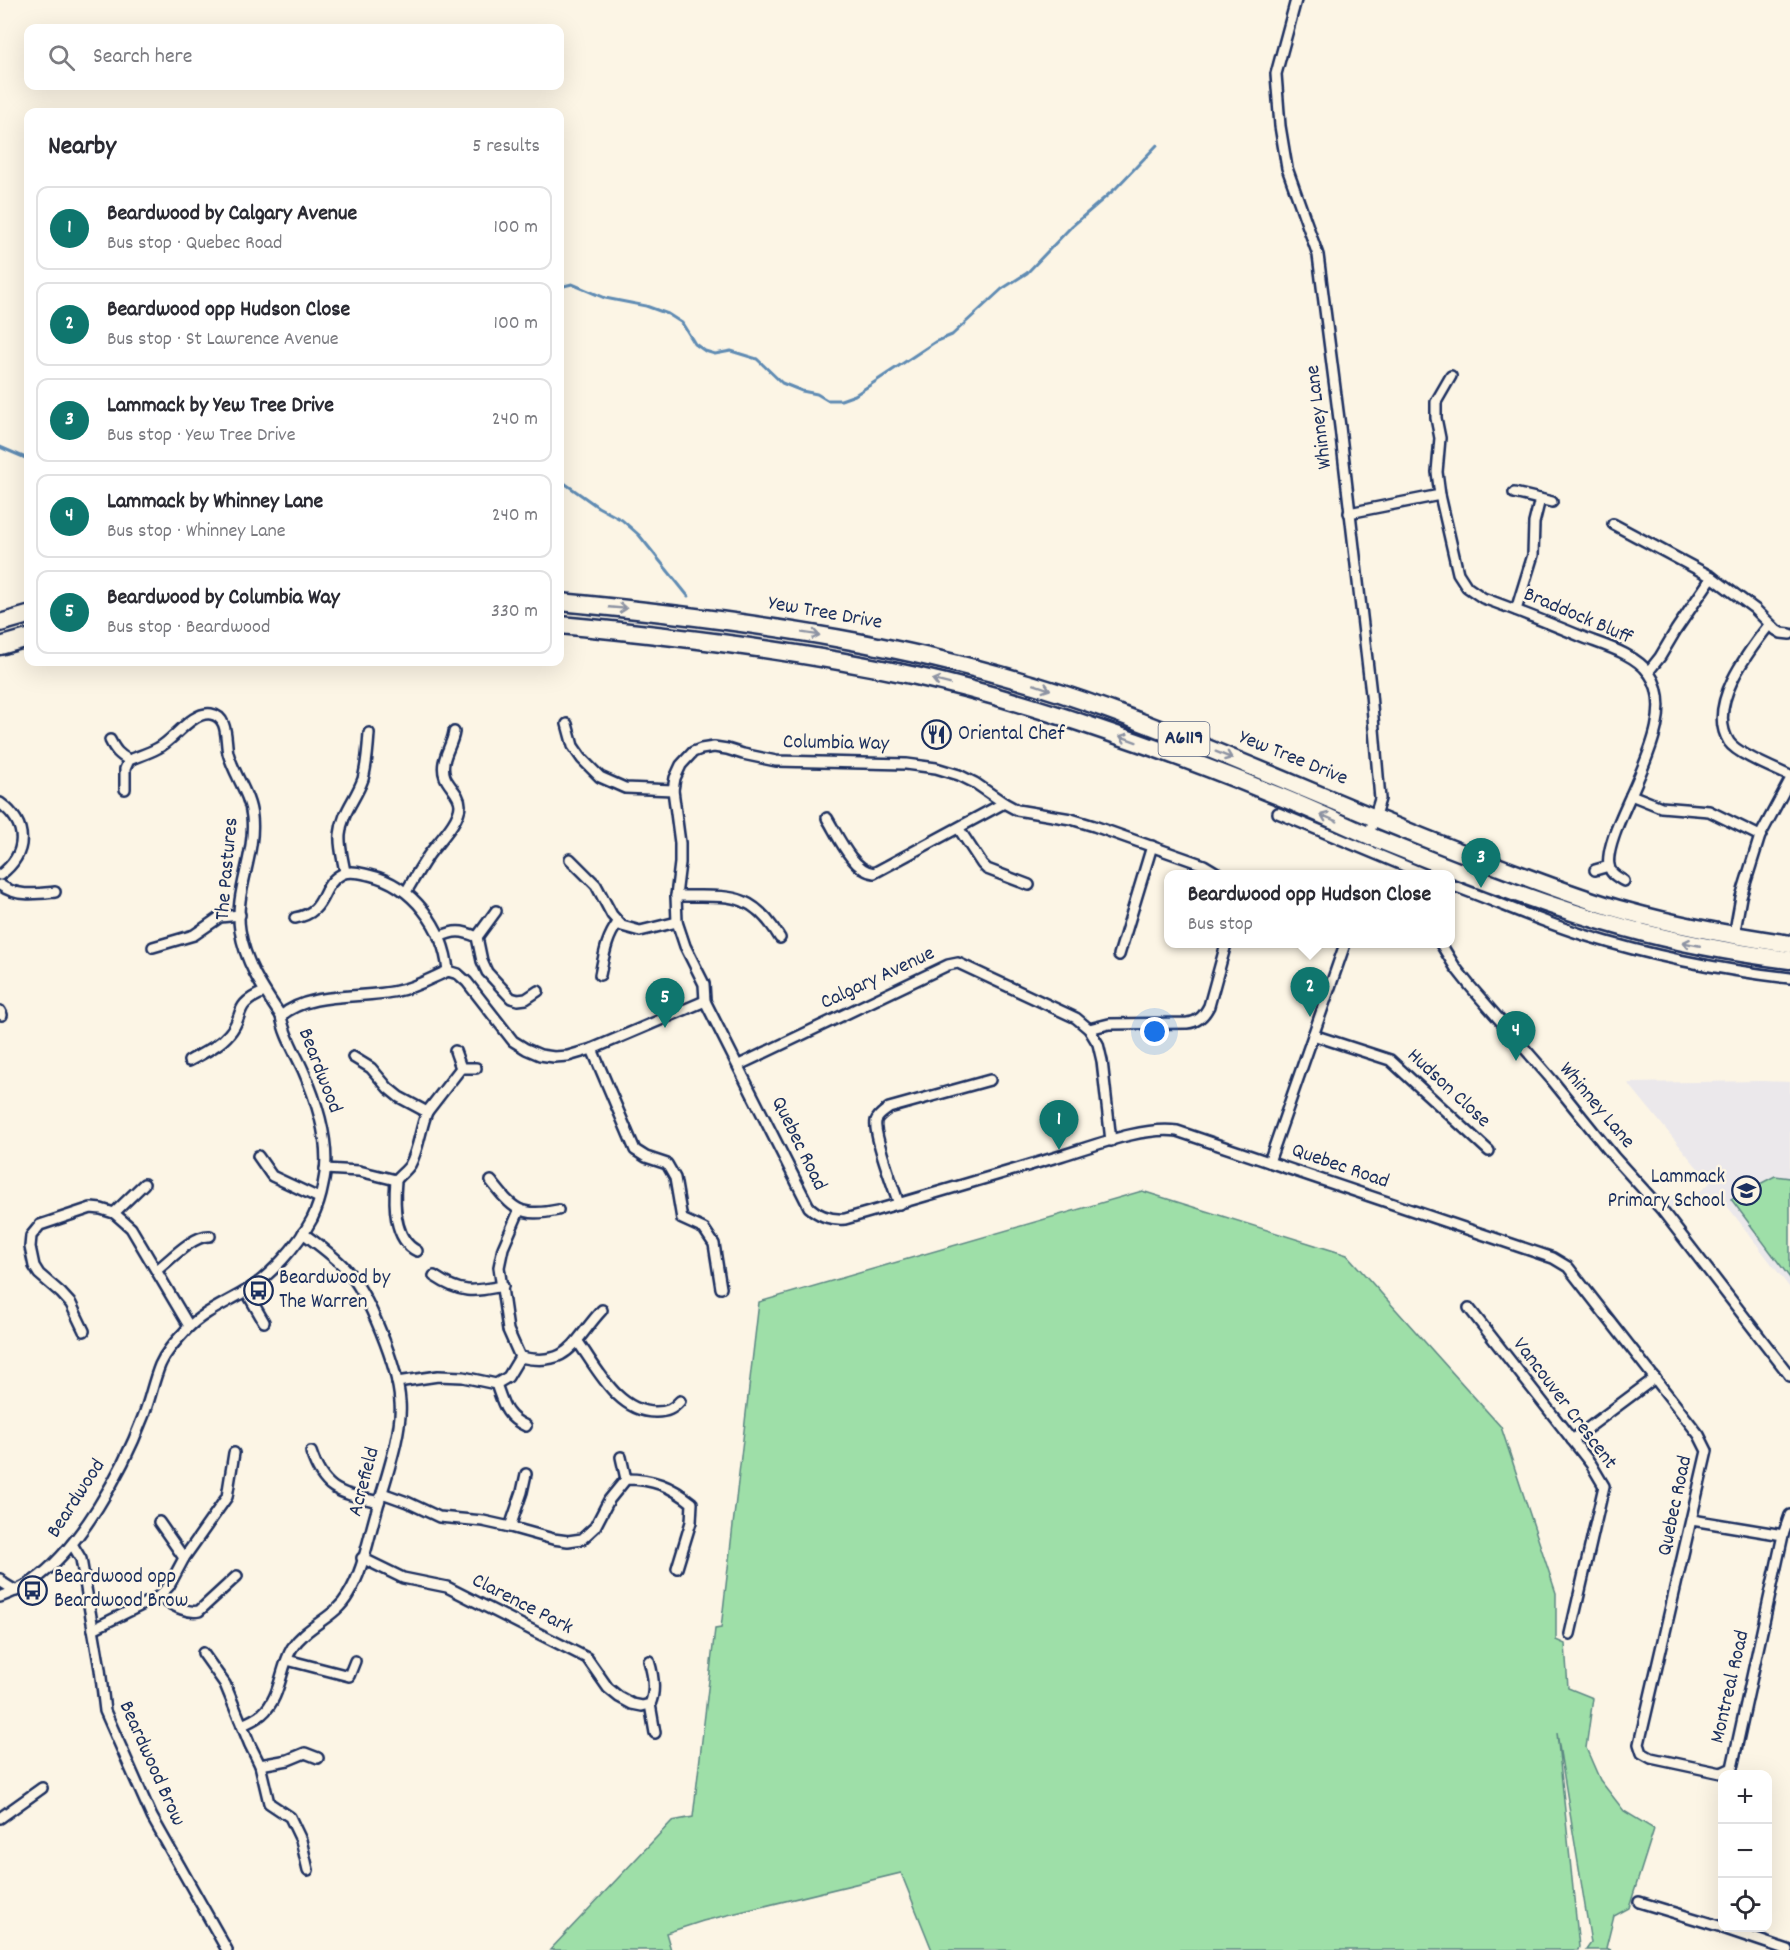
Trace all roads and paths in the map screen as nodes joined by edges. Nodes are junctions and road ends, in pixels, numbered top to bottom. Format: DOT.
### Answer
graph roads {
  1 [pos="1296,0"];
  2 [pos="1451,376"];
  3 [pos="1514,493"];
  4 [pos="1440,495"];
  5 [pos="1540,499"];
  6 [pos="1552,502"];
  7 [pos="1349,513"];
  8 [pos="1613,524"];
  9 [pos="1712,578"];
  10 [pos="564,603"];
  11 [pos="1516,610"];
  12 [pos="24,616"];
  13 [pos="0,623"];
  14 [pos="564,625"];
  15 [pos="1769,625"];
  16 [pos="786,630"];
  17 [pos="1790,634"];
  18 [pos="24,639"];
  19 [pos="0,646"];
  20 [pos="782,651"];
  21 [pos="1648,672"];
  22 [pos="1016,679"];
  23 [pos="1011,701"];
  24 [pos="567,724"];
  25 [pos="454,732"];
  26 [pos="369,733"];
  27 [pos="110,740"];
  28 [pos="129,760"];
  29 [pos="1790,778"];
  30 [pos="125,789"];
  31 [pos="673,790"];
  32 [pos="1631,795"];
  33 [pos="0,803"];
  34 [pos="1004,803"];
  35 [pos="1278,813"];
  36 [pos="827,818"];
  37 [pos="1376,818"];
  38 [pos="959,829"];
  39 [pos="1369,835"];
  40 [pos="1760,836"];
  41 [pos="1434,842"];
  42 [pos="1152,846"];
  43 [pos="570,859"];
  44 [pos="1609,866"];
  45 [pos="1212,870"];
  46 [pos="1423,870"];
  47 [pos="1595,870"];
  48 [pos="345,872"];
  49 [pos="0,875"];
  50 [pos="1455,879"];
  51 [pos="1624,881"];
  52 [pos="0,885"];
  53 [pos="1029,885"];
  54 [pos="1455,887"];
  55 [pos="56,892"];
  56 [pos="406,892"];
  57 [pos="676,896"];
  58 [pos="496,911"];
  59 [pos="240,915"];
  60 [pos="295,918"];
  61 [pos="677,922"];
  62 [pos="618,923"];
  63 [pos="477,937"];
  64 [pos="439,938"];
  65 [pos="780,938"];
  66 [pos="1733,944"];
  67 [pos="1790,944"];
  68 [pos="153,947"];
  69 [pos="1225,948"];
  70 [pos="1344,948"];
  71 [pos="1443,948"];
  72 [pos="1119,955"];
  73 [pos="1790,960"];
  74 [pos="448,971"];
  75 [pos="600,975"];
  76 [pos="1790,978"];
  77 [pos="538,991"];
  78 [pos="264,992"];
  79 [pos="705,1001"];
  80 [pos="281,1016"];
  81 [pos="1089,1029"];
  82 [pos="1312,1035"];
  83 [pos="592,1049"];
  84 [pos="455,1051"];
  85 [pos="353,1057"];
  86 [pos="189,1061"];
  87 [pos="739,1065"];
  88 [pos="461,1068"];
  89 [pos="476,1068"];
  90 [pos="990,1080"];
  91 [pos="427,1113"];
  92 [pos="1111,1141"];
  93 [pos="1489,1151"];
  94 [pos="258,1156"];
  95 [pos="1269,1162"];
  96 [pos="325,1169"];
  97 [pos="396,1180"];
  98 [pos="491,1181"];
  99 [pos="144,1184"];
  100 [pos="320,1198"];
  101 [pos="899,1204"];
  102 [pos="558,1210"];
  103 [pos="519,1211"];
  104 [pos="114,1212"];
  105 [pos="303,1233"];
  106 [pos="210,1236"];
  107 [pos="417,1251"];
  108 [pos="157,1270"];
  109 [pos="434,1276"];
  110 [pos="503,1286"];
  111 [pos="721,1288"];
  112 [pos="246,1291"];
  113 [pos="1469,1308"];
  114 [pos="602,1310"];
  115 [pos="264,1322"];
  116 [pos="189,1326"];
  117 [pos="84,1331"];
  118 [pos="578,1342"];
  119 [pos="520,1357"];
  120 [pos="1790,1377"];
  121 [pos="1655,1378"];
  122 [pos="397,1382"];
  123 [pos="496,1384"];
  124 [pos="680,1401"];
  125 [pos="526,1426"];
  126 [pos="1572,1440"];
  127 [pos="311,1452"];
  128 [pos="234,1453"];
  129 [pos="621,1457"];
  130 [pos="526,1474"];
  131 [pos="626,1479"];
  132 [pos="380,1498"];
  133 [pos="1790,1515"];
  134 [pos="1692,1520"];
  135 [pos="159,1522"];
  136 [pos="510,1527"];
  137 [pos="1784,1535"];
  138 [pos="72,1544"];
  139 [pos="184,1558"];
  140 [pos="362,1558"];
  141 [pos="677,1568"];
  142 [pos="237,1576"];
  143 [pos="0,1579"];
  144 [pos="16,1591"];
  145 [pos="0,1597"];
  146 [pos="158,1597"];
  147 [pos="93,1629"];
  148 [pos="1570,1634"];
  149 [pos="203,1653"];
  150 [pos="287,1659"];
  151 [pos="355,1660"];
  152 [pos="649,1660"];
  153 [pos="650,1704"];
  154 [pos="242,1725"];
  155 [pos="655,1733"];
  156 [pos="1639,1744"];
  157 [pos="318,1758"];
  158 [pos="260,1765"];
  159 [pos="42,1788"];
  160 [pos="0,1818"];
  161 [pos="308,1870"];
  162 [pos="1639,1902"];
  163 [pos="1718,1926"];
  164 [pos="1737,1932"];
  165 [pos="227,1950"];
  166 [pos="1788,1950"];
  1 -- 7 [label="street, Whinney Lane"];
  2 -- 4 [label="street, Braddock Bluff"];
  3 -- 5 [label="street"];
  4 -- 7 [label="street"];
  4 -- 11 [label="street, Braddock Bluff"];
  5 -- 6 [label="street"];
  5 -- 11 [label="street"];
  7 -- 37 [label="street, Whinney Lane"];
  8 -- 9 [label="street"];
  9 -- 15 [label="street"];
  9 -- 21 [label="street"];
  10 -- 16 [label="highway, Yew Tree Drive / A6119, one-way"];
  11 -- 21 [label="street, Braddock Bluff"];
  12 -- 13 [label="highway"];
  14 -- 20 [label="highway, Yew Tree Drive / A6119"];
  15 -- 17 [label="street"];
  15 -- 29 [label="street"];
  16 -- 20 [label="highway"];
  16 -- 22 [label="highway, Yew Tree Drive / A6119, one-way"];
  18 -- 19 [label="highway"];
  23 -- 20 [label="highway, Yew Tree Drive / A6119, one-way"];
  21 -- 32 [label="street, Braddock Bluff"];
  22 -- 23 [label="highway"];
  22 -- 37 [label="highway, Yew Tree Drive / A6119, one-way"];
  39 -- 23 [label="highway, Yew Tree Drive / A6119, one-way"];
  24 -- 31 [label="street"];
  25 -- 56 [label="street"];
  26 -- 48 [label="street"];
  27 -- 28 [label="street"];
  28 -- 30 [label="street"];
  28 -- 59 [label="street, The Pastures"];
  29 -- 40 [label="street"];
  31 -- 34 [label="street, Columbia Way"];
  31 -- 57 [label="street, Columbia Way"];
  32 -- 40 [label="street"];
  32 -- 44 [label="street, Braddock Bluff"];
  33 -- 49 [label="street"];
  34 -- 38 [label="street"];
  34 -- 42 [label="street, Columbia Way"];
  35 -- 46 [label="street"];
  36 -- 38 [label="street"];
  37 -- 39 [label="street, Whinney Lane"];
  37 -- 41 [label="highway, Yew Tree Drive / A6119"];
  38 -- 53 [label="street"];
  39 -- 46 [label="highway, Yew Tree Drive / A6119"];
  40 -- 66 [label="street"];
  41 -- 46 [label="street"];
  41 -- 66 [label="highway, Yew Tree Drive / A6119"];
  42 -- 45 [label="street, Columbia Way"];
  42 -- 72 [label="street"];
  43 -- 62 [label="street"];
  44 -- 47 [label="street"];
  44 -- 51 [label="street"];
  48 -- 56 [label="street"];
  48 -- 60 [label="street"];
  66 -- 50 [label="highway, Yew Tree Drive / A6119, one-way"];
  52 -- 55 [label="street"];
  54 -- 76 [label="street"];
  56 -- 64 [label="street"];
  57 -- 61 [label="street, Columbia Way"];
  57 -- 65 [label="street"];
  58 -- 63 [label="street"];
  59 -- 68 [label="street"];
  59 -- 78 [label="street, The Pastures"];
  61 -- 62 [label="street"];
  61 -- 79 [label="street, Columbia Way"];
  62 -- 75 [label="street"];
  63 -- 64 [label="street"];
  63 -- 77 [label="street"];
  64 -- 74 [label="street"];
  66 -- 67 [label="highway, Yew Tree Drive / A6119"];
  66 -- 73 [label="highway, Yew Tree Drive / A6119"];
  69 -- 81 [label="street"];
  70 -- 82 [label="street"];
  71 -- 120 [label="street, Whinney Lane"];
  74 -- 80 [label="street, Beardwood"];
  74 -- 83 [label="street"];
  78 -- 80 [label="street, The Pastures"];
  78 -- 86 [label="street"];
  79 -- 83 [label="street"];
  79 -- 87 [label="street, Quebec Road"];
  80 -- 96 [label="street, Beardwood"];
  81 -- 87 [label="street, Calgary Avenue"];
  81 -- 92 [label="street"];
  82 -- 93 [label="street, Hudson Close"];
  82 -- 95 [label="street"];
  83 -- 111 [label="street"];
  84 -- 88 [label="street"];
  85 -- 91 [label="street"];
  87 -- 101 [label="street, Quebec Road"];
  88 -- 89 [label="street"];
  88 -- 91 [label="street"];
  90 -- 101 [label="street"];
  91 -- 97 [label="street"];
  92 -- 95 [label="street, Quebec Road"];
  92 -- 101 [label="street, Quebec Road"];
  94 -- 100 [label="street"];
  95 -- 121 [label="street, Quebec Road"];
  96 -- 97 [label="street"];
  96 -- 100 [label="street, Beardwood"];
  97 -- 107 [label="street"];
  98 -- 103 [label="street"];
  99 -- 104 [label="street"];
  100 -- 105 [label="street, Beardwood"];
  102 -- 103 [label="street"];
  103 -- 110 [label="street"];
  104 -- 108 [label="street"];
  104 -- 117 [label="street"];
  105 -- 112 [label="street, Beardwood"];
  105 -- 122 [label="street, Acrefield"];
  106 -- 108 [label="street"];
  108 -- 116 [label="street"];
  109 -- 110 [label="street"];
  110 -- 119 [label="street"];
  112 -- 115 [label="street"];
  112 -- 116 [label="street, Beardwood"];
  113 -- 126 [label="street, Vancouver Crescent"];
  114 -- 118 [label="street"];
  116 -- 138 [label="street, Beardwood"];
  118 -- 119 [label="street"];
  118 -- 124 [label="street"];
  119 -- 123 [label="street"];
  121 -- 126 [label="street"];
  121 -- 134 [label="street, Quebec Road"];
  122 -- 123 [label="street"];
  122 -- 132 [label="street, Acrefield"];
  123 -- 125 [label="street"];
  126 -- 148 [label="street, Vancouver Crescent"];
  127 -- 132 [label="street"];
  128 -- 139 [label="street"];
  129 -- 131 [label="street"];
  130 -- 136 [label="street"];
  131 -- 136 [label="street"];
  131 -- 141 [label="street"];
  132 -- 136 [label="street"];
  132 -- 140 [label="street, Acrefield"];
  133 -- 137 [label="street, Montreal Road"];
  134 -- 137 [label="street"];
  134 -- 156 [label="street, Quebec Road"];
  135 -- 139 [label="street"];
  137 -- 156 [label="street, Montreal Road"];
  138 -- 144 [label="street, Beardwood"];
  138 -- 147 [label="street, Beardwood Brow"];
  139 -- 146 [label="street"];
  140 -- 150 [label="street, Acrefield"];
  140 -- 153 [label="street, Clarence Park"];
  142 -- 146 [label="street"];
  143 -- 144 [label="street"];
  144 -- 145 [label="street, Beardwood"];
  146 -- 147 [label="street"];
  147 -- 165 [label="street, Beardwood Brow"];
  149 -- 154 [label="street"];
  150 -- 151 [label="street"];
  150 -- 154 [label="street, Acrefield"];
  152 -- 153 [label="street"];
  153 -- 155 [label="street"];
  154 -- 158 [label="street"];
  157 -- 158 [label="street"];
  158 -- 161 [label="street"];
  159 -- 160 [label="street"];
  162 -- 163 [label="street"];
  164 -- 166 [label="street"];
}
